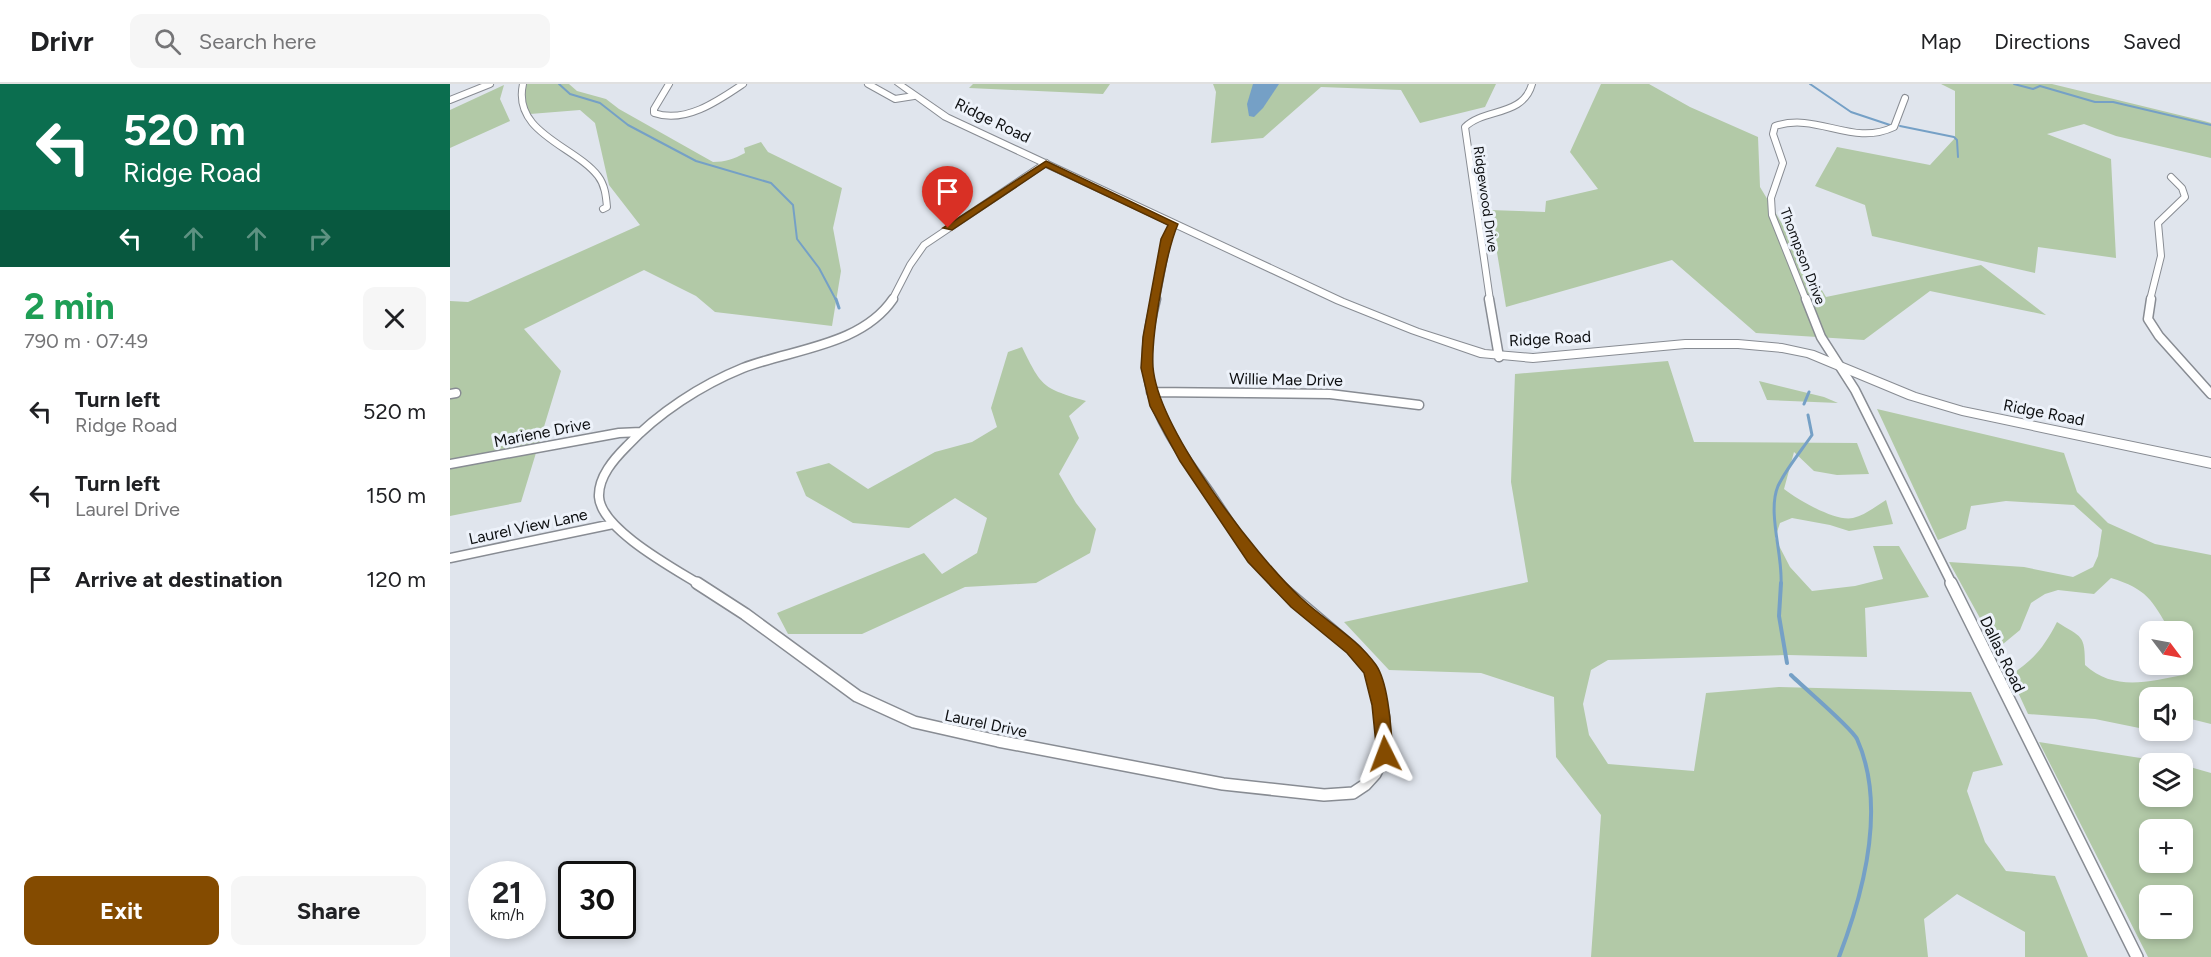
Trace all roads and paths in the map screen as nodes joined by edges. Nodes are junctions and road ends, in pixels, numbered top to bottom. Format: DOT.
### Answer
graph roads {
  1 [pos="490,84"];
  2 [pos="523,84"];
  3 [pos="667,84"];
  4 [pos="743,84"];
  5 [pos="868,84"];
  6 [pos="899,84"];
  7 [pos="1532,84"];
  8 [pos="914,96"];
  9 [pos="1905,98"];
  10 [pos="450,100"];
  11 [pos="1046,164"];
  12 [pos="2170,177"];
  13 [pos="603,209"];
  14 [pos="1173,224"];
  15 [pos="1499,357"];
  16 [pos="1840,366"];
  17 [pos="1151,392"];
  18 [pos="2211,394"];
  19 [pos="1419,405"];
  20 [pos="640,432"];
  21 [pos="2211,463"];
  22 [pos="450,464"];
  23 [pos="613,524"];
  24 [pos="450,558"];
  25 [pos="2137,957"];
  1 -- 10 [label="street"];
  2 -- 13 [label="street"];
  3 -- 4 [label="street"];
  5 -- 8 [label="street"];
  6 -- 8 [label="street, Ridge Road"];
  7 -- 15 [label="street, Ridgewood Drive"];
  8 -- 11 [label="street, Ridge Road"];
  9 -- 16 [label="street, Thompson Drive"];
  11 -- 14 [label="street, Ridge Road"];
  11 -- 20 [label="street, Laurel Drive"];
  12 -- 18 [label="street"];
  14 -- 15 [label="street, Ridge Road"];
  14 -- 17 [label="street, Laurel Drive"];
  15 -- 16 [label="street, Ridge Road"];
  16 -- 21 [label="street, Ridge Road"];
  16 -- 25 [label="street, Dallas Road"];
  17 -- 19 [label="street, Willie Mae Drive"];
  17 -- 23 [label="street, Laurel Drive"];
  20 -- 22 [label="street, Mariene Drive"];
  20 -- 23 [label="street, Laurel Drive"];
  23 -- 24 [label="street, Laurel View Lane"];
}
